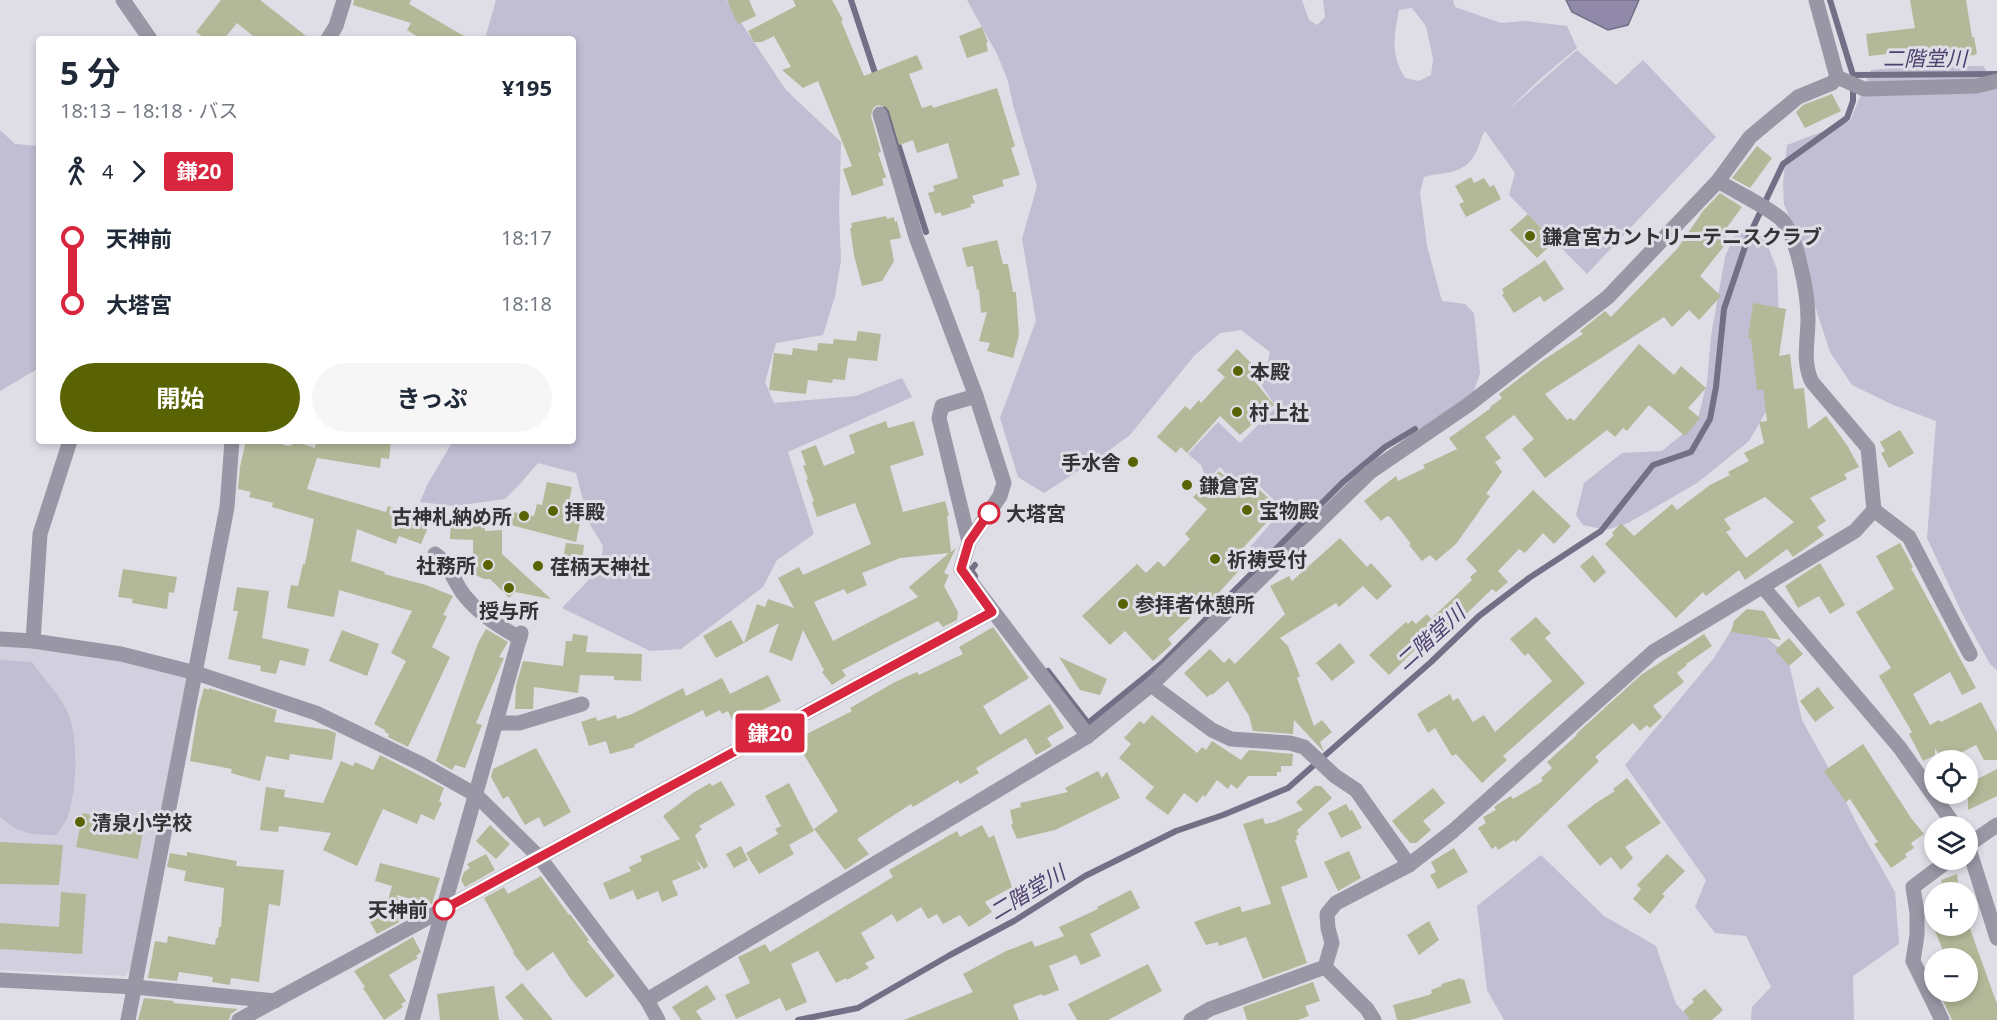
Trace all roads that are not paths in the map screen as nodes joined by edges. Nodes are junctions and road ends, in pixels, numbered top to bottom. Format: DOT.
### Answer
graph roads {
  1 [pos="123,0"];
  2 [pos="344,0"];
  3 [pos="1816,0"];
  4 [pos="148,36"];
  5 [pos="330,36"];
  6 [pos="1837,77"];
  7 [pos="1997,81"];
  8 [pos="880,114"];
  9 [pos="1718,181"];
  10 [pos="976,396"];
  11 [pos="69,444"];
  12 [pos="232,444"];
  13 [pos="1874,510"];
  14 [pos="969,542"];
  15 [pos="435,554"];
  16 [pos="1763,587"];
  17 [pos="992,612"];
  18 [pos="0,639"];
  19 [pos="33,641"];
  20 [pos="1970,654"];
  21 [pos="196,673"];
  22 [pos="1151,685"];
  23 [pos="582,704"];
  24 [pos="496,723"];
  25 [pos="1089,736"];
  26 [pos="476,795"];
  27 [pos="1948,816"];
  28 [pos="1997,825"];
  29 [pos="1978,839"];
  30 [pos="540,858"];
  31 [pos="1409,865"];
  32 [pos="1935,870"];
  33 [pos="1976,870"];
  34 [pos="444,909"];
  35 [pos="1997,938"];
  36 [pos="1325,967"];
  37 [pos="0,980"];
  38 [pos="135,987"];
  39 [pos="647,1000"];
  40 [pos="275,1001"];
  41 [pos="129,1020"];
  42 [pos="239,1020"];
  43 [pos="412,1020"];
  44 [pos="658,1020"];
  45 [pos="1191,1020"];
  46 [pos="1374,1020"];
  47 [pos="1942,1020"];
  1 -- 4 [label="street"];
  2 -- 5 [label="street"];
  3 -- 6 [label="street"];
  6 -- 7 [label="street"];
  6 -- 9 [label="street"];
  8 -- 10 [label="street"];
  9 -- 13 [label="street"];
  9 -- 22 [label="street"];
  10 -- 14 [label="street"];
  10 -- 14 [label="street"];
  11 -- 19 [label="street"];
  12 -- 21 [label="street"];
  13 -- 16 [label="street"];
  13 -- 20 [label="street"];
  14 -- 17 [label="street"];
  15 -- 24 [label="street"];
  16 -- 27 [label="street"];
  16 -- 31 [label="street"];
  17 -- 25 [label="street"];
  17 -- 30 [label="street"];
  18 -- 19 [label="street"];
  19 -- 21 [label="street"];
  21 -- 26 [label="street"];
  21 -- 38 [label="street"];
  22 -- 25 [label="street"];
  22 -- 31 [label="street"];
  23 -- 24 [label="street"];
  24 -- 26 [label="street"];
  25 -- 39 [label="street"];
  26 -- 30 [label="street"];
  26 -- 34 [label="street"];
  28 -- 29 [label="street"];
  30 -- 34 [label="street"];
  30 -- 39 [label="street"];
  31 -- 36 [label="street"];
  32 -- 47 [label="street"];
  33 -- 35 [label="street"];
  34 -- 40 [label="street"];
  34 -- 43 [label="street"];
  36 -- 45 [label="street"];
  36 -- 46 [label="street"];
  37 -- 38 [label="street"];
  38 -- 40 [label="street"];
  38 -- 41 [label="street"];
  39 -- 44 [label="street"];
  40 -- 42 [label="street"];
}
